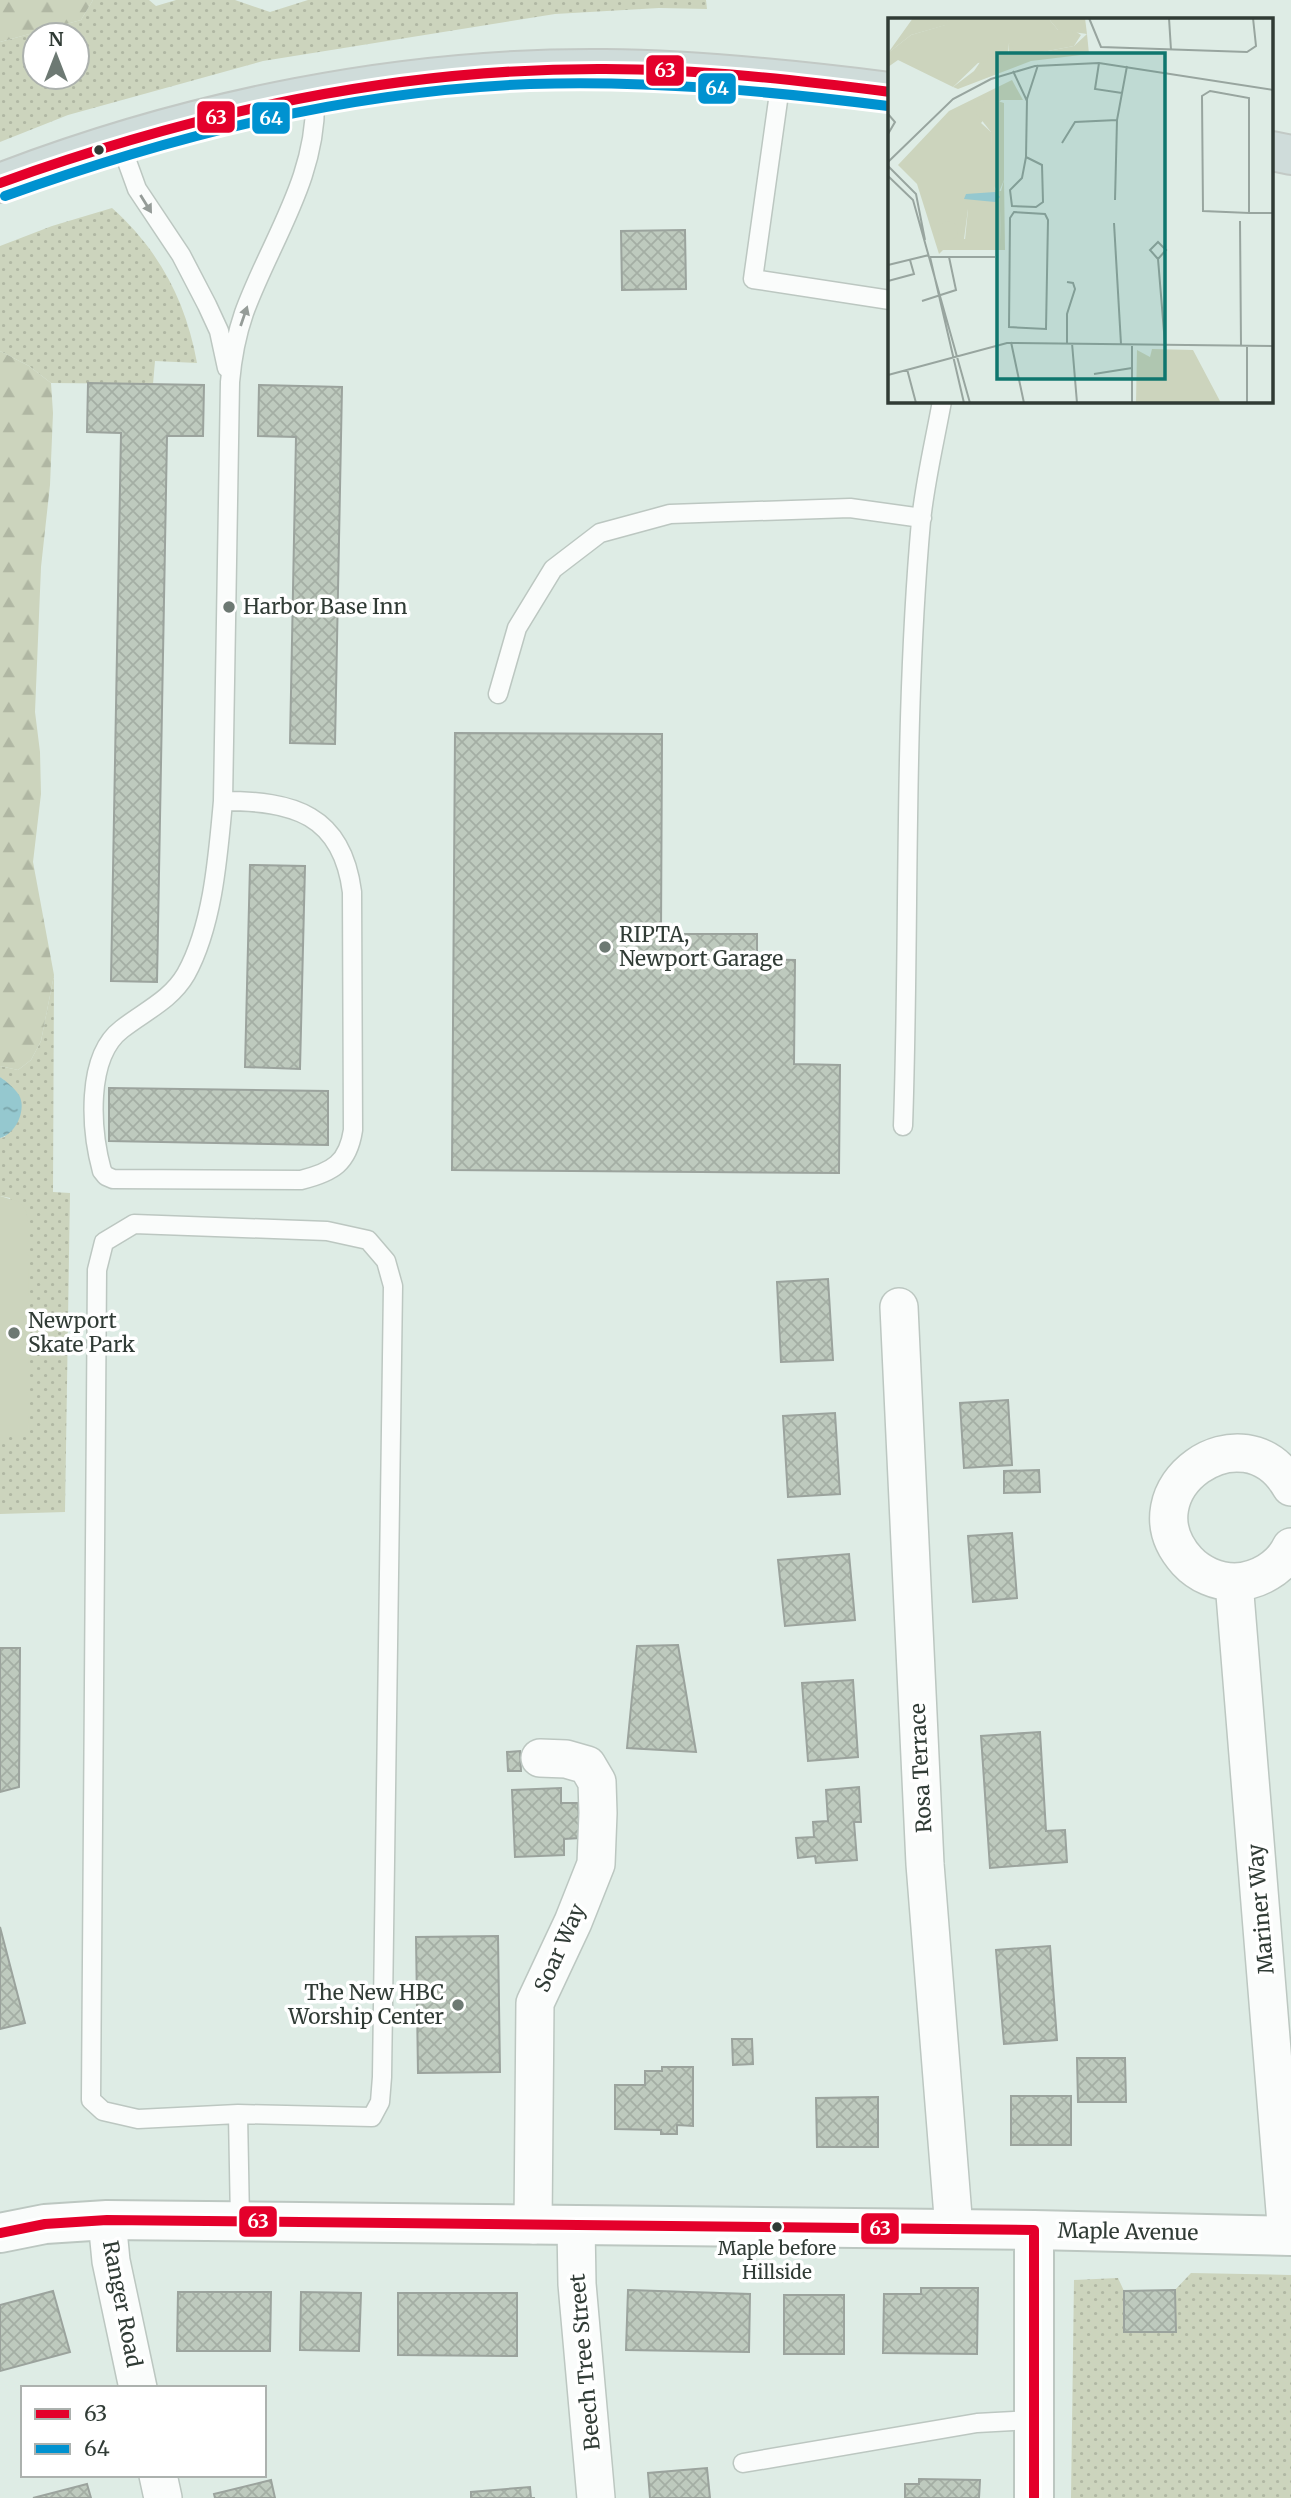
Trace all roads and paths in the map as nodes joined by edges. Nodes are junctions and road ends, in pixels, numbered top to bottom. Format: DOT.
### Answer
graph roads {
  1 [pos="781,79"];
  2 [pos="888,92"];
  3 [pos="315,95"];
  4 [pos="120,142"];
  5 [pos="0,183"];
  6 [pos="888,299"];
  7 [pos="230,382"];
  8 [pos="942,402"];
  9 [pos="922,518"];
  10 [pos="498,694"];
  11 [pos="223,801"];
  12 [pos="903,1126"];
  13 [pos="899,1307"];
  14 [pos="1291,1487"];
  15 [pos="1291,1547"];
  16 [pos="1234,1582"];
  17 [pos="540,1758"];
  18 [pos="239,2114"];
  19 [pos="107,2220"];
  20 [pos="240,2221"];
  21 [pos="533,2225"];
  22 [pos="576,2225"];
  23 [pos="954,2229"];
  24 [pos="1034,2230"];
  25 [pos="0,2233"];
  26 [pos="1289,2236"];
  27 [pos="138,2386"];
  28 [pos="1034,2420"];
  29 [pos="743,2463"];
  30 [pos="158,2477"];
  31 [pos="163,2498"];
  32 [pos="596,2498"];
  33 [pos="1034,2498"];
  1 -- 2 [label="highway"];
  1 -- 3 [label="highway"];
  1 -- 6 [label="lane"];
  3 -- 4 [label="highway"];
  7 -- 3 [label="lane, one-way"];
  4 -- 5 [label="highway"];
  4 -- 7 [label="lane, one-way"];
  7 -- 11 [label="lane"];
  8 -- 9 [label="lane"];
  9 -- 10 [label="lane"];
  9 -- 12 [label="lane"];
  11 -- 11 [label="lane"];
  13 -- 23 [label="street, Rosa Terrace"];
  14 -- 16 [label="street"];
  15 -- 16 [label="street"];
  16 -- 26 [label="street, Mariner Way"];
  17 -- 21 [label="street, Soar Way"];
  18 -- 18 [label="lane"];
  18 -- 20 [label="lane"];
  19 -- 20 [label="street, Maple Avenue"];
  19 -- 25 [label="street, Maple Avenue"];
  19 -- 27 [label="street, Ranger Road"];
  20 -- 21 [label="street, Maple Avenue"];
  21 -- 22 [label="street, Maple Avenue"];
  22 -- 23 [label="street, Maple Avenue"];
  22 -- 32 [label="street, Beech Tree Street"];
  23 -- 24 [label="street, Maple Avenue"];
  24 -- 26 [label="street, Maple Avenue"];
  24 -- 28 [label="street"];
  28 -- 29 [label="lane"];
  28 -- 33 [label="street"];
  30 -- 31 [label="street"];
}
